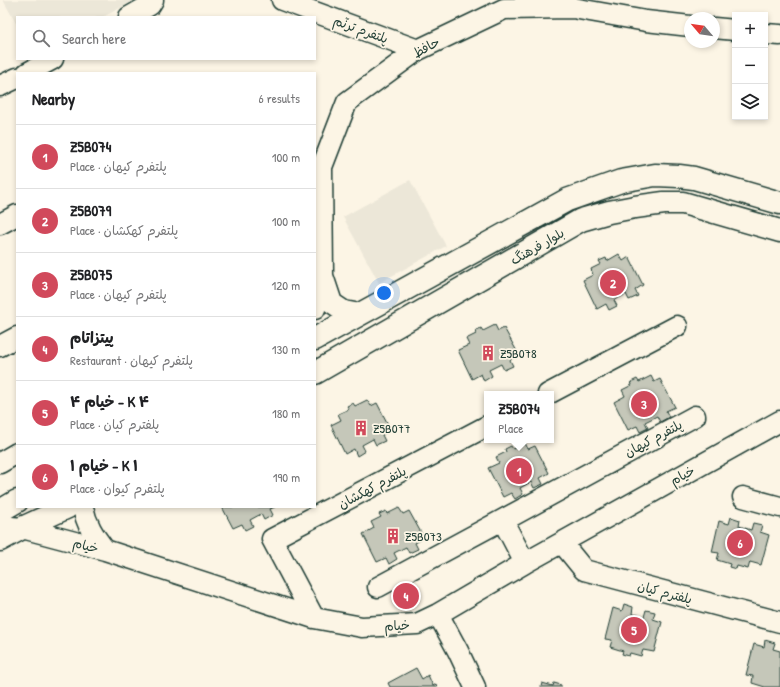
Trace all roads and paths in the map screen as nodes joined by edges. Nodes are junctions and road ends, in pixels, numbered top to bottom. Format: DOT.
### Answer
graph roads {
  1 [pos="153,0"];
  2 [pos="282,0"];
  3 [pos="572,4"];
  4 [pos="131,16"];
  5 [pos="684,25"];
  6 [pos="720,29"];
  7 [pos="732,30"];
  8 [pos="768,34"];
  9 [pos="780,35"];
  10 [pos="418,50"];
  11 [pos="16,78"];
  12 [pos="0,86"];
  13 [pos="780,203"];
  14 [pos="16,216"];
  15 [pos="0,224"];
  16 [pos="780,231"];
  17 [pos="323,276"];
  18 [pos="316,306"];
  19 [pos="360,314"];
  20 [pos="677,326"];
  21 [pos="16,338"];
  22 [pos="316,338"];
  23 [pos="0,346"];
  24 [pos="316,372"];
  25 [pos="554,391"];
  26 [pos="780,421"];
  27 [pos="484,428"];
  28 [pos="16,454"];
  29 [pos="0,463"];
  30 [pos="742,497"];
  31 [pos="16,502"];
  32 [pos="780,507"];
  33 [pos="66,508"];
  34 [pos="83,508"];
  35 [pos="0,511"];
  36 [pos="0,526"];
  37 [pos="22,528"];
  38 [pos="0,540"];
  39 [pos="562,543"];
  40 [pos="105,550"];
  41 [pos="526,563"];
  42 [pos="378,587"];
  43 [pos="438,614"];
  44 [pos="314,618"];
  45 [pos="780,622"];
  46 [pos="475,687"];
  1 -- 4 [label="street"];
  2 -- 10 [label="street, پلتفرم ترنّم"];
  3 -- 5 [label="street, حافظ"];
  3 -- 10 [label="street, حافظ"];
  6 -- 7 [label="street"];
  8 -- 9 [label="street"];
  10 -- 17 [label="street, حافظ"];
  11 -- 12 [label="street"];
  13 -- 19 [label="main road, بلوار فرهنگ"];
  14 -- 15 [label="street"];
  16 -- 24 [label="main road, بلوار فرهنگ"];
  17 -- 18 [label="street"];
  17 -- 19 [label="street"];
  19 -- 22 [label="main road, بلوار فرهنگ"];
  20 -- 25 [label="street"];
  21 -- 23 [label="street"];
  26 -- 39 [label="street, خیام"];
  27 -- 44 [label="street, پلتفرم کهکشان"];
  28 -- 29 [label="street"];
  30 -- 32 [label="street"];
  31 -- 35 [label="main road"];
  33 -- 37 [label="main road"];
  34 -- 40 [label="street"];
  36 -- 37 [label="street, خیام"];
  37 -- 38 [label="main road"];
  37 -- 40 [label="street, خیام"];
  39 -- 41 [label="street, خیام"];
  39 -- 45 [label="street, پلفترم کیان"];
  40 -- 44 [label="street, خیام"];
  41 -- 42 [label="street, پلتفرم کیهان"];
  41 -- 43 [label="street, خیام"];
  43 -- 44 [label="street, خیام"];
  43 -- 46 [label="street"];
}
